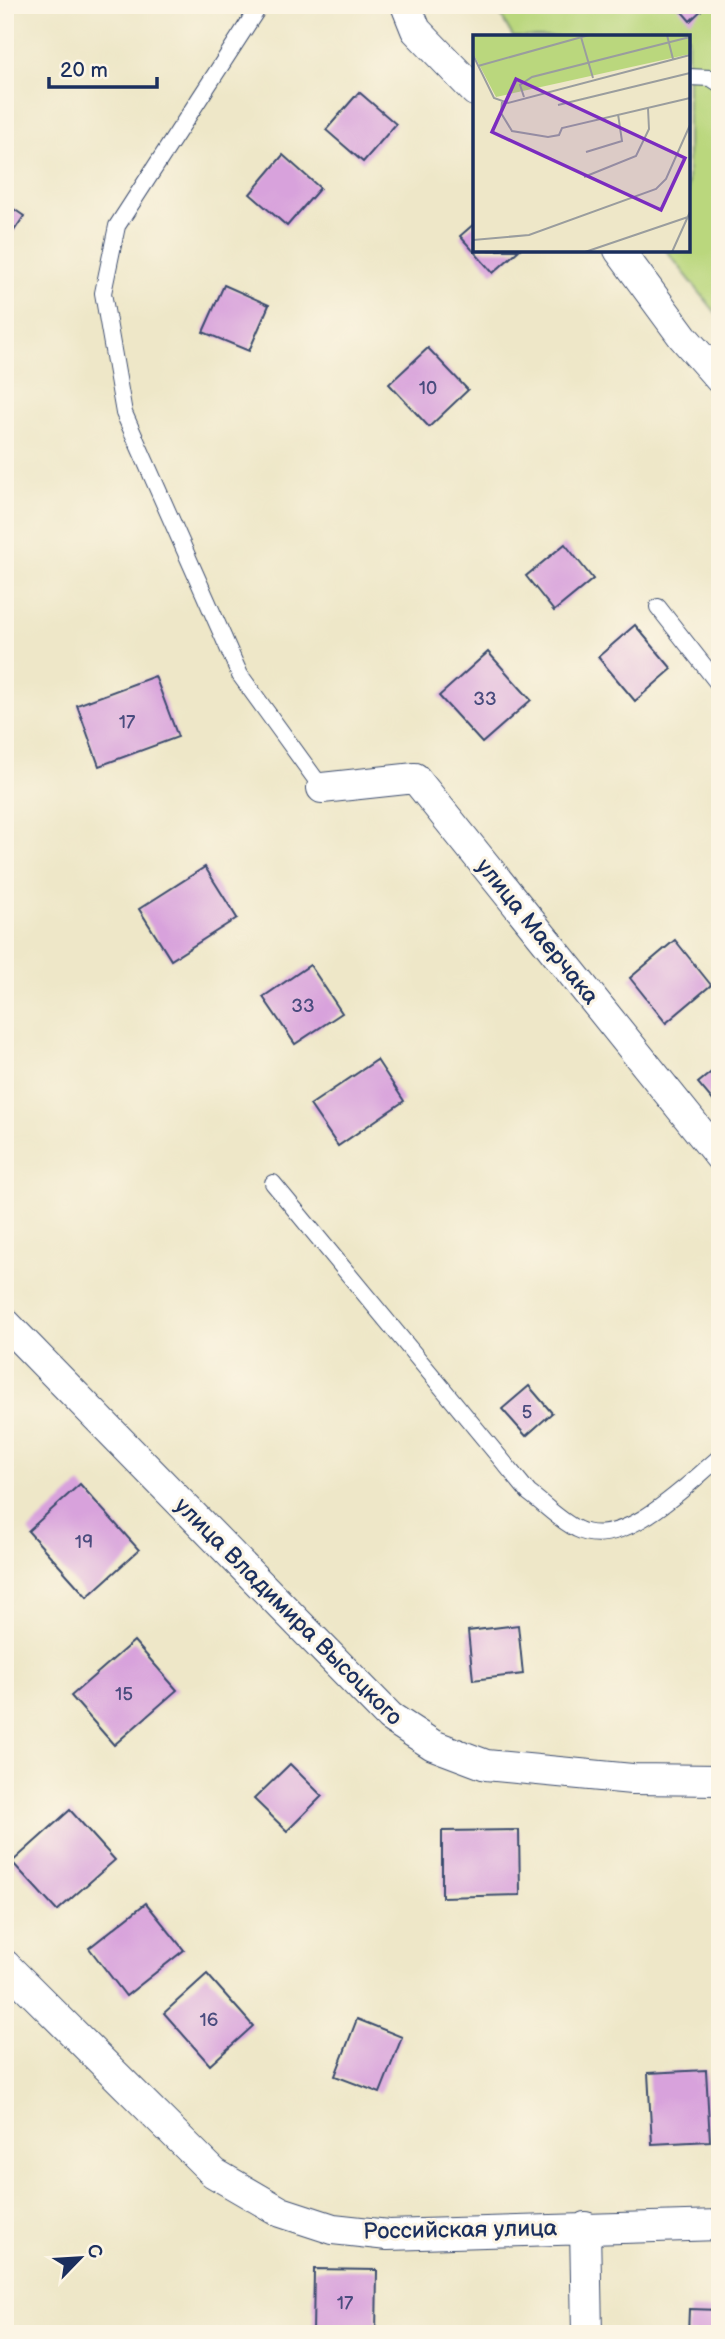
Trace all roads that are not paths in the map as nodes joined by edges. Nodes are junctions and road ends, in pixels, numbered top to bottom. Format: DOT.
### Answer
graph roads {
  1 [pos="260,5"];
  2 [pos="406,5"];
  3 [pos="690,77"];
  4 [pos="720,84"];
  5 [pos="473,89"];
  6 [pos="620,252"];
  7 [pos="720,379"];
  8 [pos="658,607"];
  9 [pos="720,686"];
  10 [pos="322,788"];
  11 [pos="720,1157"];
  12 [pos="273,1183"];
  13 [pos="5,1323"];
  14 [pos="720,1457"];
  15 [pos="720,1780"];
  16 [pos="5,1965"];
  17 [pos="720,2225"];
  18 [pos="584,2227"];
  19 [pos="587,2334"];
  1 -- 10 [label="lane"];
  2 -- 5 [label="street"];
  3 -- 4 [label="lane"];
  6 -- 7 [label="street"];
  8 -- 9 [label="lane"];
  10 -- 11 [label="street, улица Маерчака"];
  12 -- 14 [label="lane"];
  13 -- 15 [label="street, улица Владимира Высоцкого"];
  16 -- 18 [label="street, Российская улица"];
  17 -- 18 [label="street, Российская улица"];
  18 -- 19 [label="street"];
}
